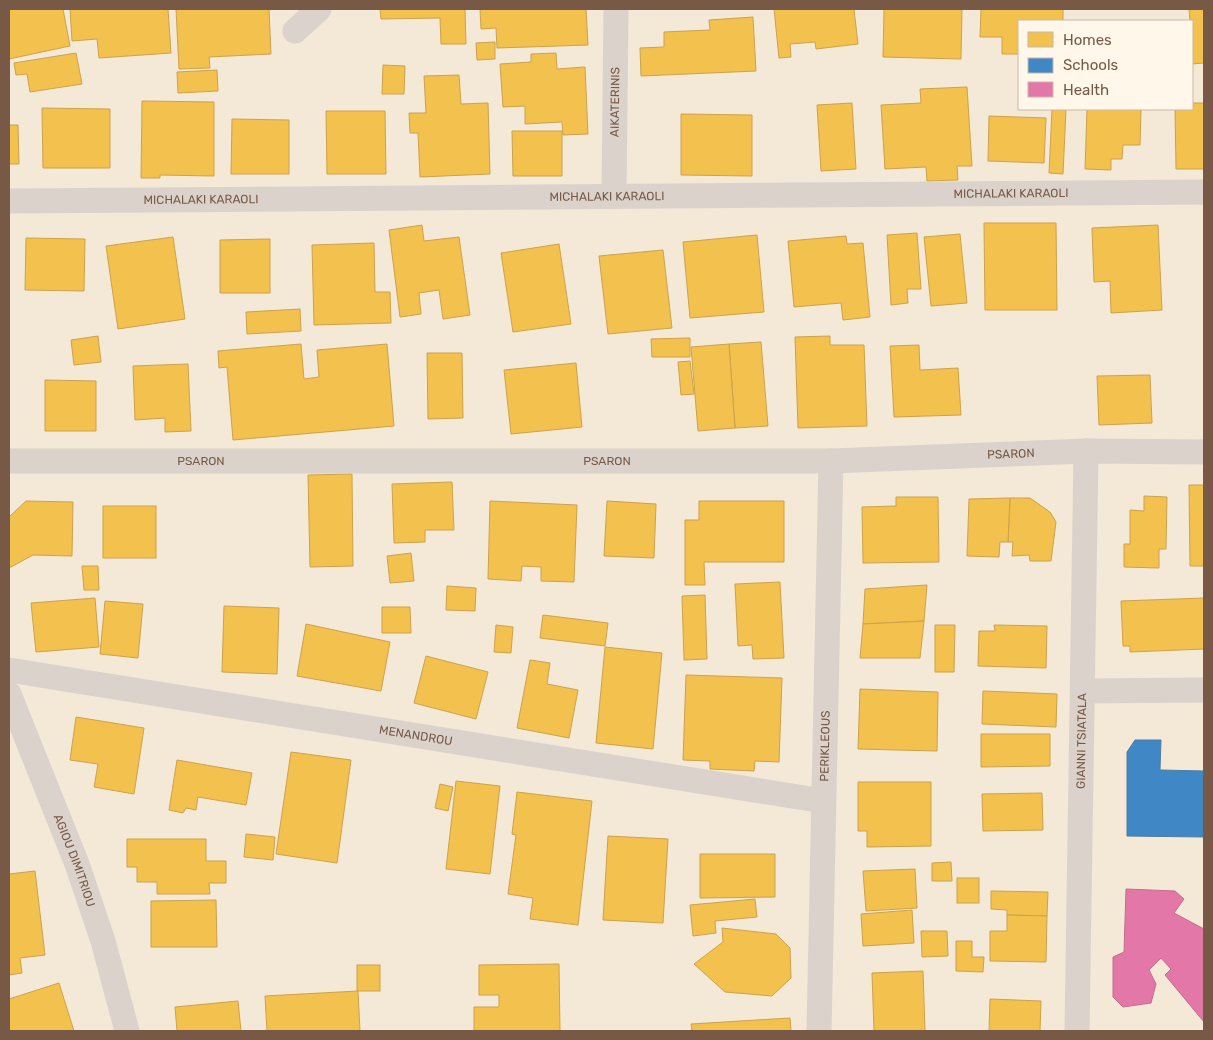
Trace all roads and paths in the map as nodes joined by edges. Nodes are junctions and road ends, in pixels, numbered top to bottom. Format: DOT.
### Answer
graph roads {
  1 [pos="320,9"];
  2 [pos="616,9"];
  3 [pos="294,31"];
  4 [pos="1204,192"];
  5 [pos="614,196"];
  6 [pos="9,201"];
  7 [pos="1086,451"];
  8 [pos="1204,452"];
  9 [pos="9,461"];
  10 [pos="831,461"];
  11 [pos="9,670"];
  12 [pos="1204,690"];
  13 [pos="1083,692"];
  14 [pos="9,694"];
  15 [pos="823,800"];
  16 [pos="127,1031"];
  17 [pos="819,1031"];
  18 [pos="1078,1031"];
  1 -- 3 [label="street"];
  2 -- 5 [label="street, AIKATERINIS"];
  4 -- 5 [label="street, MICHALAKI KARAOLI"];
  5 -- 6 [label="street, MICHALAKI KARAOLI"];
  7 -- 8 [label="street, PSARON"];
  7 -- 10 [label="street, PSARON"];
  7 -- 13 [label="street, GIANNI TSIATALA"];
  9 -- 10 [label="street, PSARON"];
  10 -- 15 [label="street, PERIKLEOUS"];
  11 -- 15 [label="street, MENANDROU"];
  12 -- 13 [label="street"];
  13 -- 18 [label="street, GIANNI TSIATALA"];
  14 -- 16 [label="street, AGIOU DIMITRIOU"];
  15 -- 17 [label="street, PERIKLEOUS"];
}
